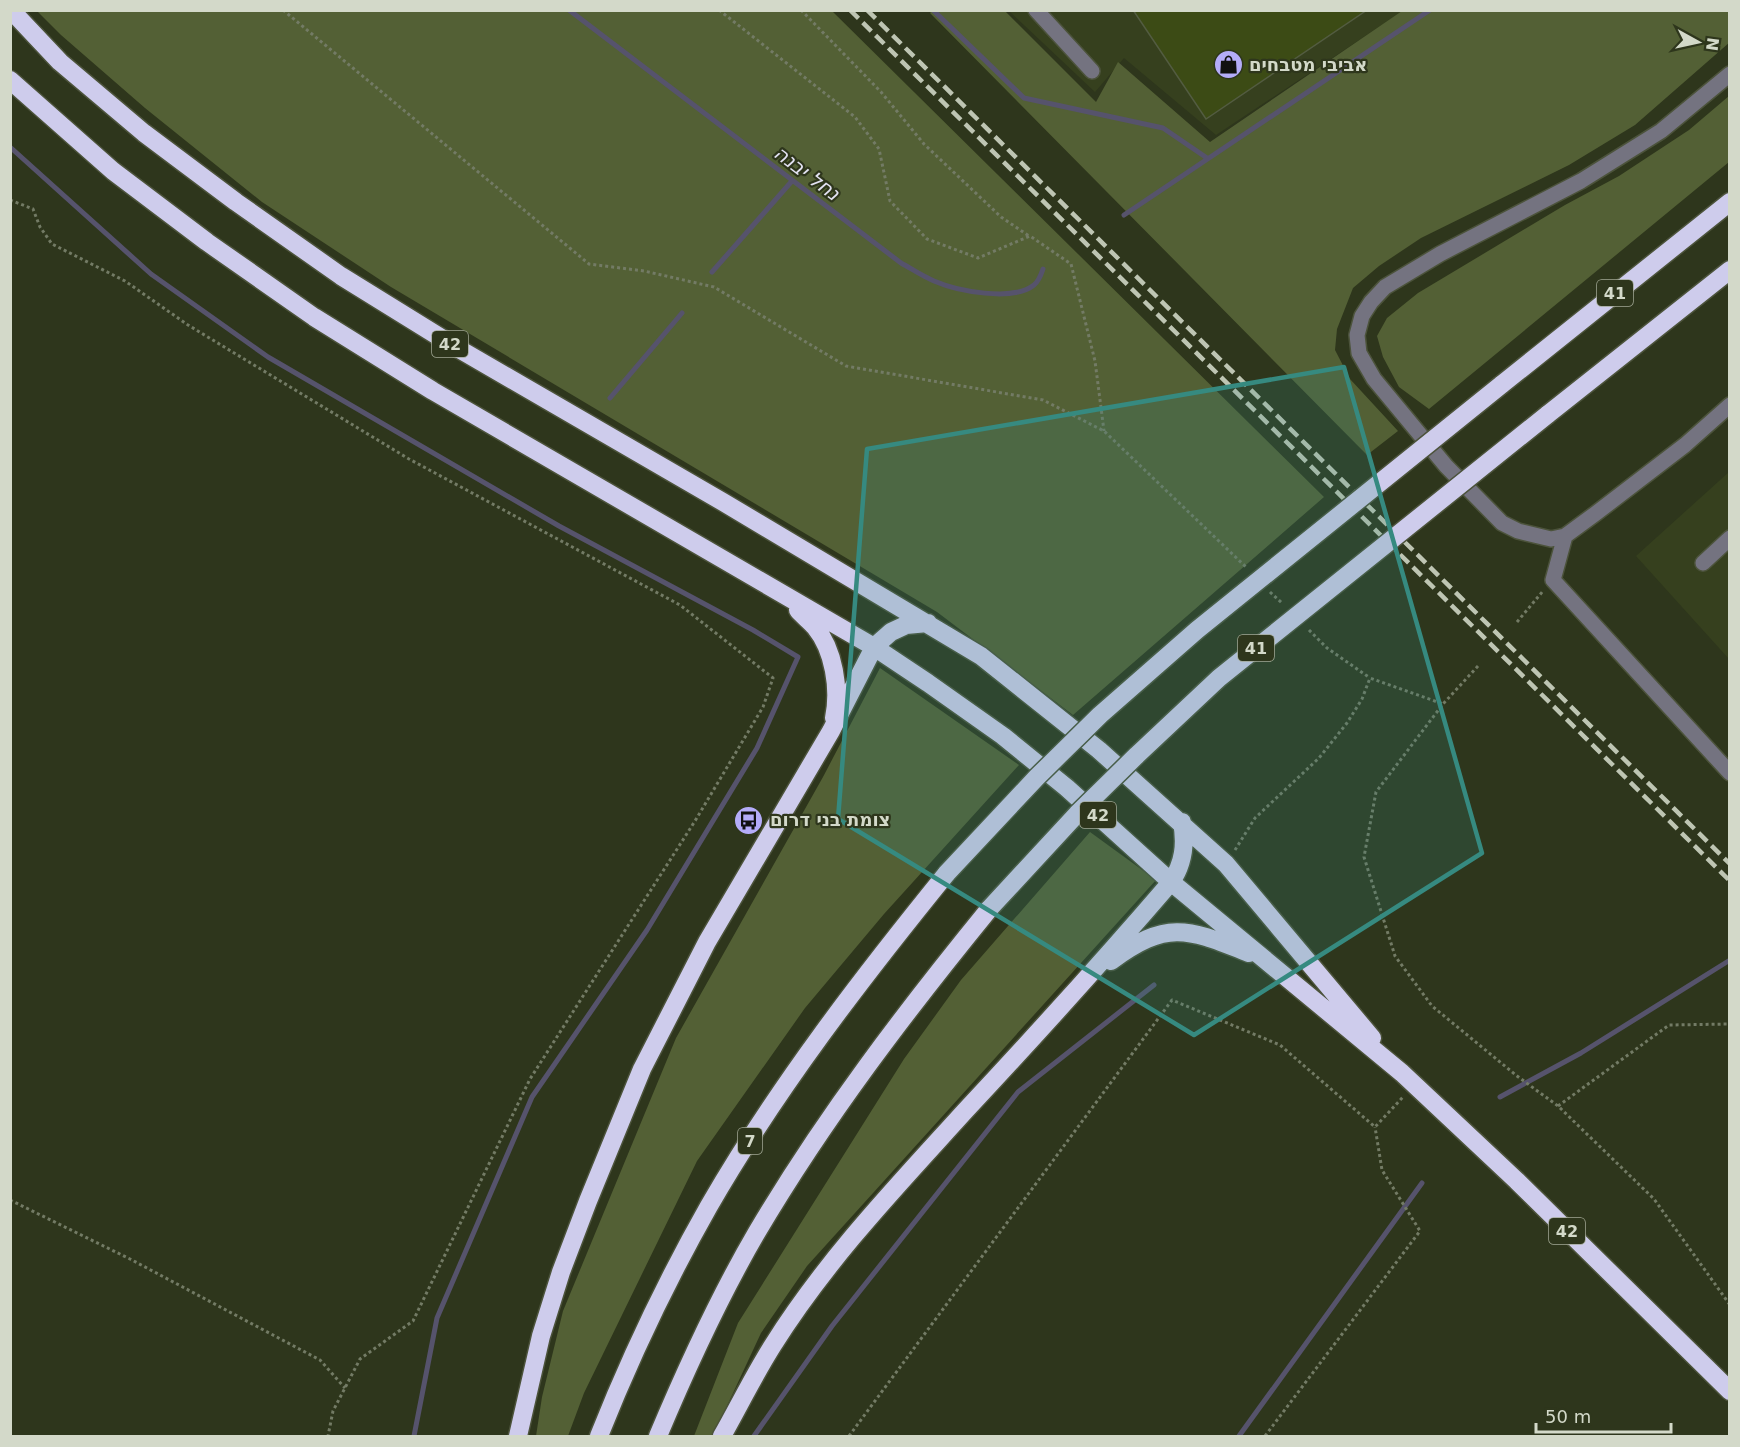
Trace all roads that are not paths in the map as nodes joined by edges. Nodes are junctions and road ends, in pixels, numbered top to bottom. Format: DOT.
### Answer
graph roads {
  1 [pos="11,10"];
  2 [pos="1036,10"];
  3 [pos="1092,71"];
  4 [pos="1730,74"];
  5 [pos="10,80"];
  6 [pos="1730,202"];
  7 [pos="1730,270"];
  8 [pos="1730,283"];
  9 [pos="1621,356"];
  10 [pos="1730,405"];
  11 [pos="1565,536"];
  12 [pos="1730,538"];
  13 [pos="1703,563"];
  14 [pos="771,588"];
  15 [pos="928,623"];
  16 [pos="874,647"];
  17 [pos="831,731"];
  18 [pos="1730,773"];
  19 [pos="1182,822"];
  20 [pos="947,873"];
  21 [pos="1172,882"];
  22 [pos="1268,961"];
  23 [pos="1088,978"];
  24 [pos="1408,1079"];
  25 [pos="1730,1391"];
  26 [pos="518,1437"];
  27 [pos="599,1437"];
  28 [pos="658,1437"];
  29 [pos="722,1437"];
  1 -- 15 [label="highway, 42"];
  2 -- 3 [label="street"];
  4 -- 11 [label="street"];
  5 -- 14 [label="highway, 42"];
  6 -- 20 [label="highway, 41, bridge"];
  7 -- 9 [label="highway, 41"];
  8 -- 9 [label="highway"];
  9 -- 28 [label="highway, 41, bridge"];
  10 -- 11 [label="street"];
  11 -- 18 [label="street"];
  12 -- 13 [label="street"];
  14 -- 16 [label="highway, 42"];
  14 -- 17 [label="highway"];
  15 -- 16 [label="highway"];
  15 -- 19 [label="highway, 42"];
  16 -- 17 [label="highway"];
  16 -- 21 [label="highway, 42"];
  17 -- 26 [label="highway"];
  19 -- 21 [label="highway"];
  19 -- 24 [label="highway, 42"];
  20 -- 27 [label="highway, 7"];
  21 -- 22 [label="highway, 42"];
  21 -- 23 [label="highway"];
  22 -- 23 [label="highway"];
  22 -- 24 [label="highway, 42"];
  23 -- 29 [label="highway"];
  24 -- 25 [label="highway, 42"];
}
